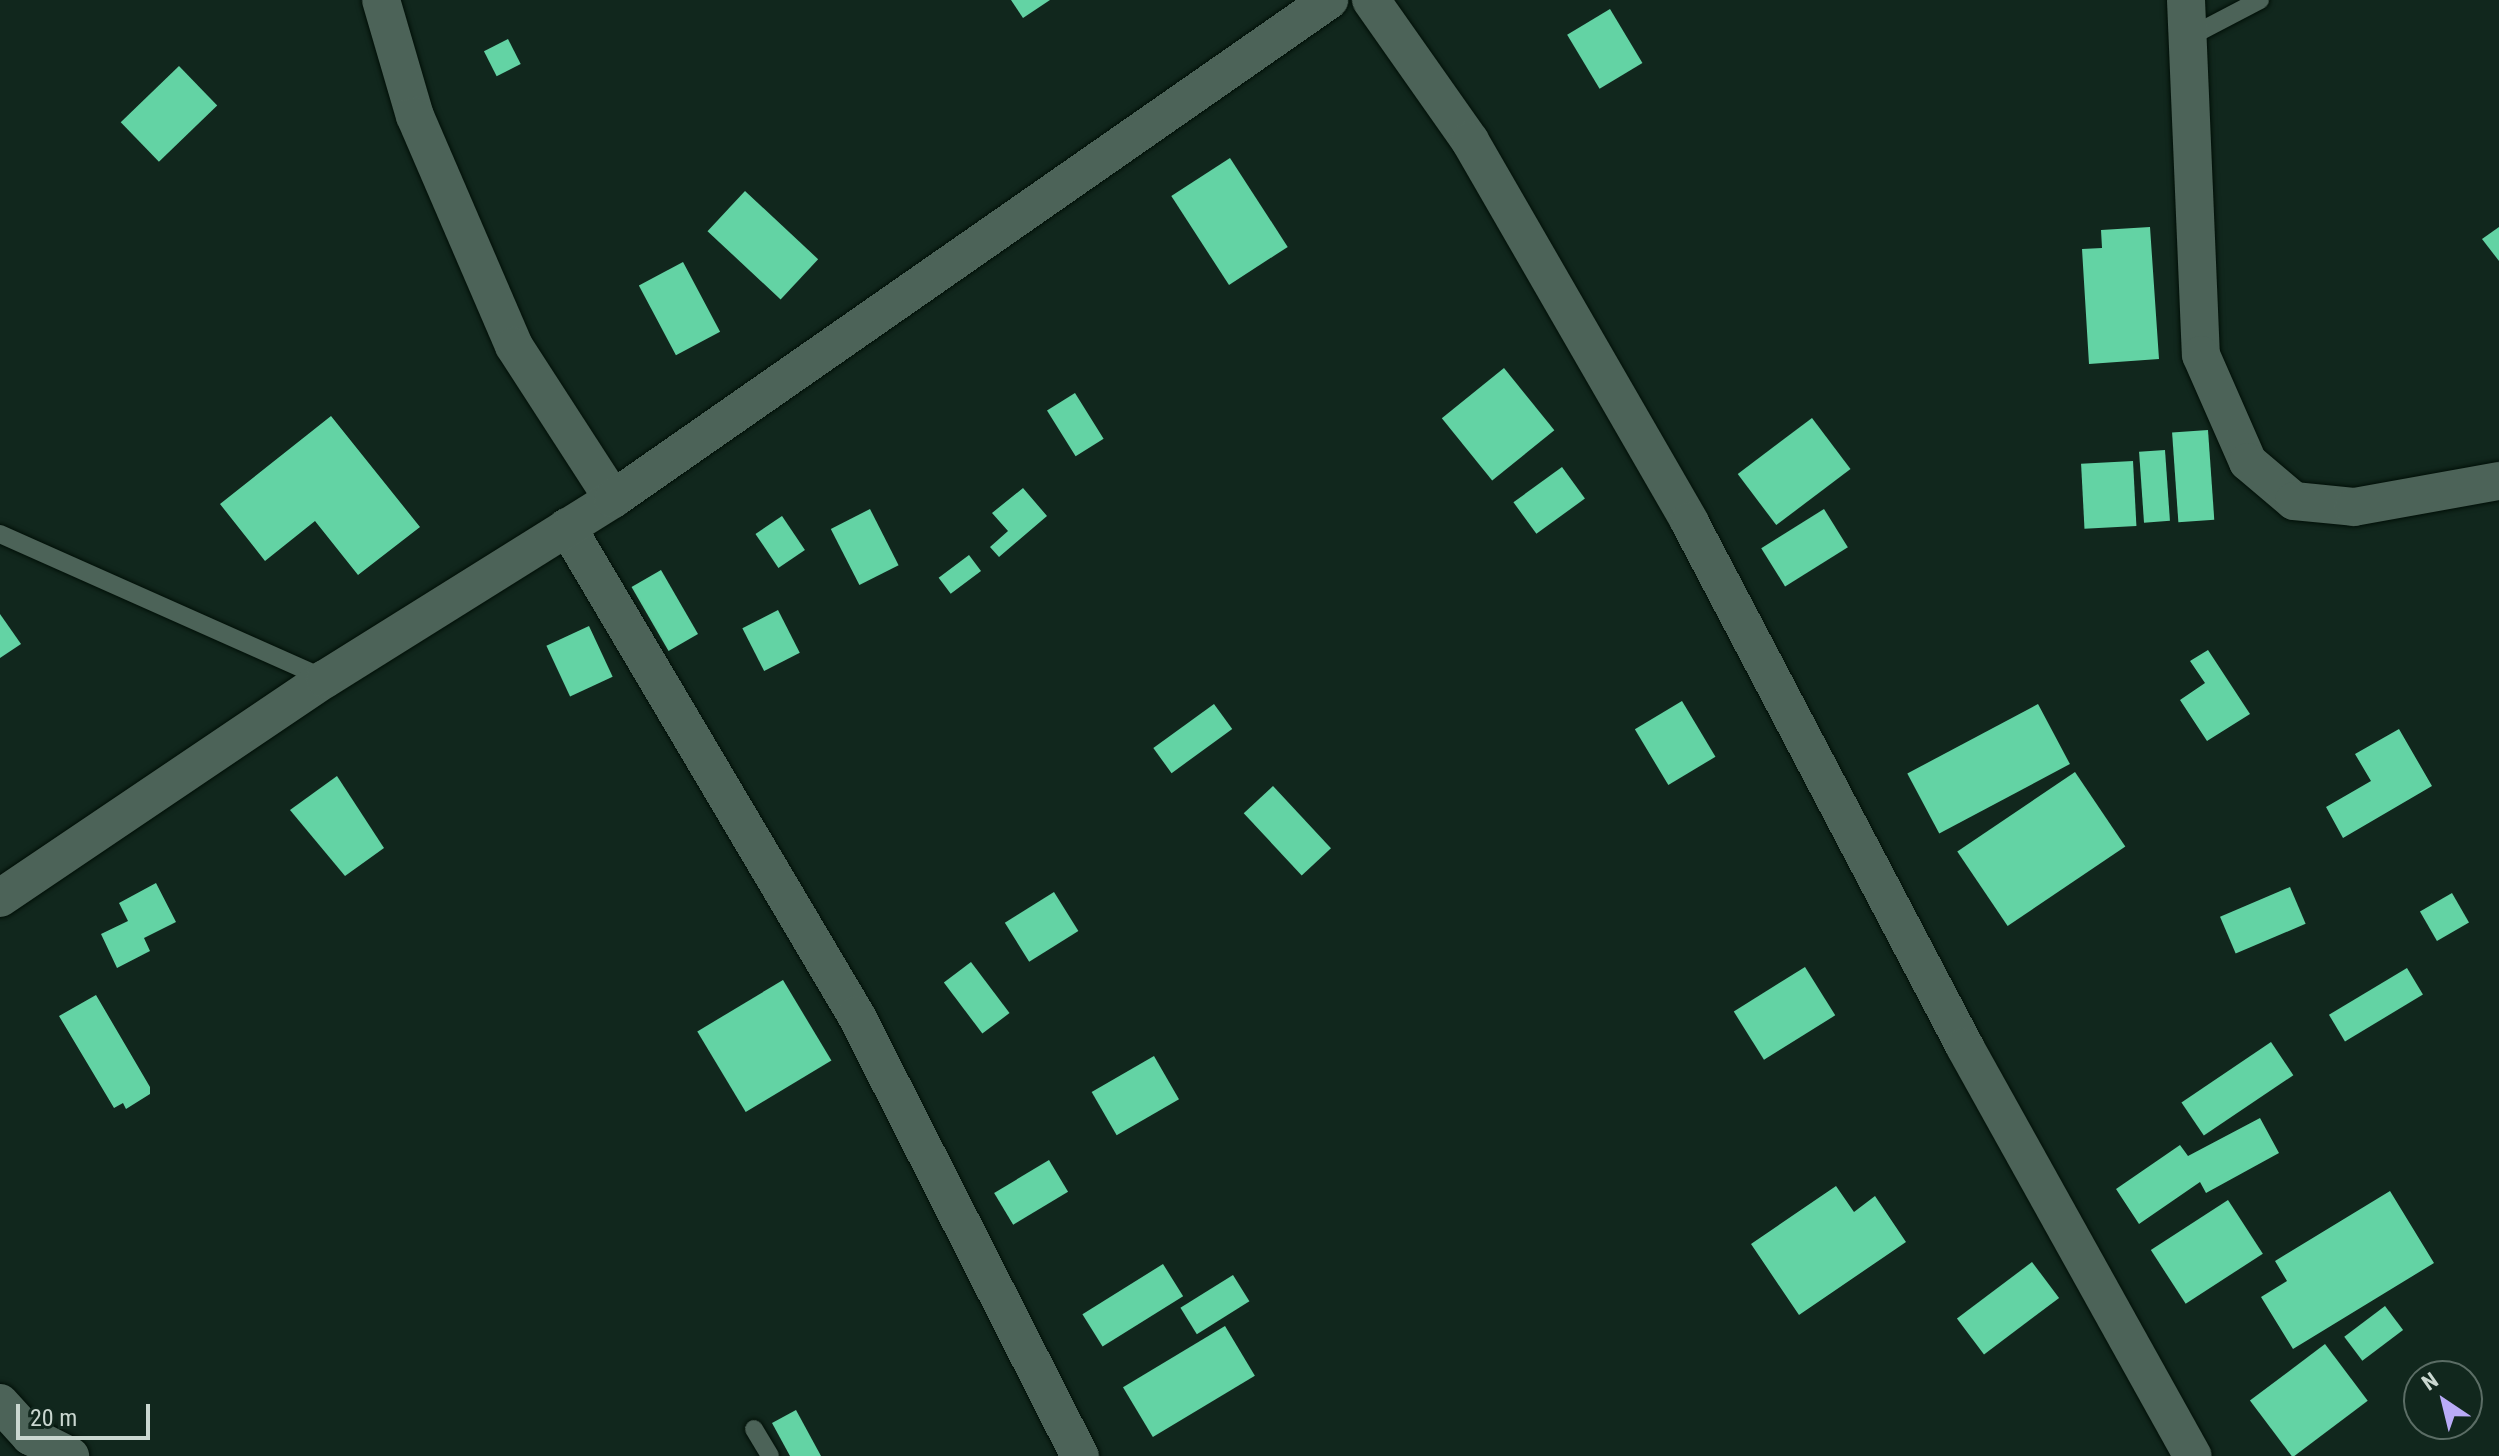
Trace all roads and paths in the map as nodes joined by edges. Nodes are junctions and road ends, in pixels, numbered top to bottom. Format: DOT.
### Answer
graph roads {
  1 [pos="381,0"];
  2 [pos="1329,0"];
  3 [pos="1371,0"];
  4 [pos="2260,0"];
  5 [pos="2188,18"];
  6 [pos="2499,481"];
  7 [pos="613,499"];
  8 [pos="567,527"];
  9 [pos="0,534"];
  10 [pos="325,679"];
  11 [pos="0,898"];
  12 [pos="0,1403"];
  13 [pos="754,1429"];
  14 [pos="70,1456"];
  15 [pos="770,1456"];
  16 [pos="1080,1456"];
  17 [pos="2193,1456"];
  1 -- 7 [label="street"];
  2 -- 7 [label="street"];
  3 -- 17 [label="street"];
  4 -- 5 [label="lane"];
  5 -- 6 [label="street"];
  7 -- 8 [label="street"];
  8 -- 10 [label="street"];
  8 -- 16 [label="street"];
  9 -- 10 [label="lane"];
  10 -- 11 [label="street"];
  12 -- 14 [label="street"];
  13 -- 15 [label="lane"];
}
